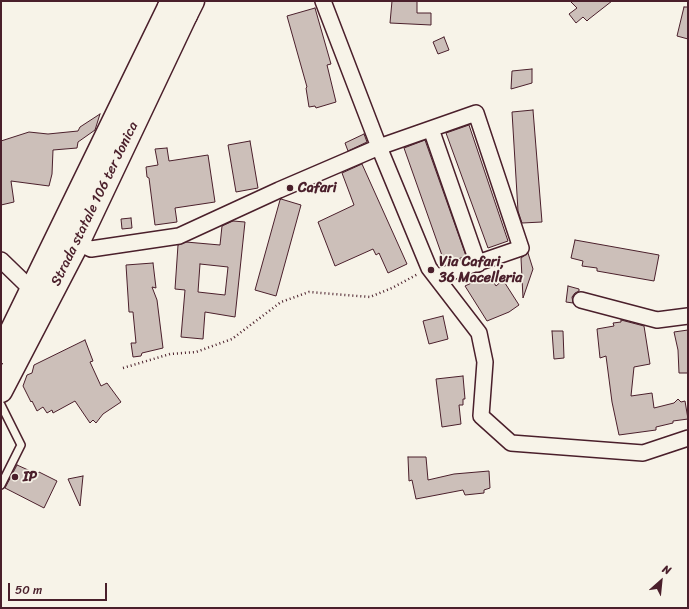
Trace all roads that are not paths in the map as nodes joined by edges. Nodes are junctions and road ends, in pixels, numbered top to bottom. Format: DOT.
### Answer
graph roads {
  1 [pos="323,1"];
  2 [pos="180,6"];
  3 [pos="431,129"];
  4 [pos="379,147"];
  5 [pos="78,243"];
  6 [pos="1,260"];
  7 [pos="478,264"];
  8 [pos="433,273"];
  9 [pos="32,290"];
  10 [pos="581,300"];
  11 [pos="688,316"];
  12 [pos="1,352"];
  13 [pos="1,391"];
  14 [pos="1,405"];
  15 [pos="688,438"];
  16 [pos="1,485"];
  1 -- 4 [label="street"];
  2 -- 5 [label="main road, Strada statale 106 ter Jonica"];
  2 -- 9 [label="main road, Strada statale 106 ter Jonica"];
  3 -- 4 [label="street"];
  3 -- 7 [label="street"];
  3 -- 7 [label="street"];
  4 -- 5 [label="street"];
  4 -- 8 [label="street"];
  5 -- 13 [label="main road, Strada statale 106 ter Jonica"];
  6 -- 9 [label="street"];
  7 -- 8 [label="street"];
  8 -- 15 [label="street"];
  9 -- 12 [label="main road, Strada statale 106 ter Jonica"];
  10 -- 11 [label="street"];
  14 -- 16 [label="lane"];
}
